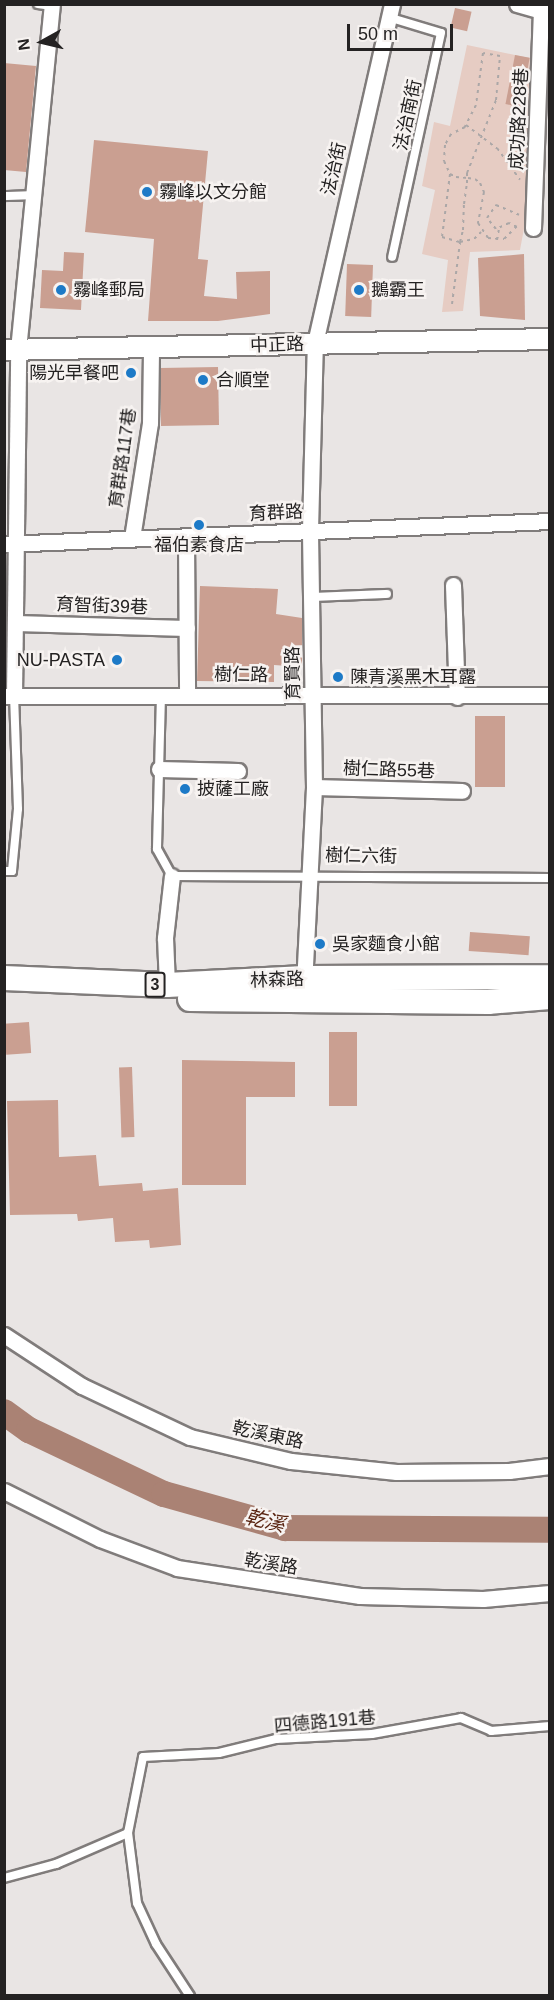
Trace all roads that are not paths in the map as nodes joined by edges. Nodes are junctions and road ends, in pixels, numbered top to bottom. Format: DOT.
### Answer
graph roads {
  1 [pos="517,4"];
  2 [pos="47,5"];
  3 [pos="390,11"];
  4 [pos="545,12"];
  5 [pos="32,195"];
  6 [pos="4,196"];
  7 [pos="525,227"];
  8 [pos="392,257"];
  9 [pos="549,339"];
  10 [pos="315,343"];
  11 [pos="151,347"];
  12 [pos="11,350"];
  13 [pos="549,521"];
  14 [pos="310,530"];
  15 [pos="186,537"];
  16 [pos="132,538"];
  17 [pos="11,544"];
  18 [pos="453,585"];
  19 [pos="387,594"];
  20 [pos="310,597"];
  21 [pos="12,616"];
  22 [pos="187,628"];
  23 [pos="186,693"];
  24 [pos="161,694"];
  25 [pos="312,695"];
  26 [pos="549,695"];
  27 [pos="9,696"];
  28 [pos="457,697"];
  29 [pos="159,769"];
  30 [pos="238,771"];
  31 [pos="314,787"];
  32 [pos="462,791"];
  33 [pos="8,871"];
  34 [pos="312,875"];
  35 [pos="172,876"];
  36 [pos="549,878"];
  37 [pos="549,977"];
  38 [pos="4,978"];
  39 [pos="167,985"];
  40 [pos="304,990"];
  41 [pos="4,995"];
  42 [pos="549,997"];
  43 [pos="4,1335"];
  44 [pos="549,1466"];
  45 [pos="4,1491"];
  46 [pos="549,1593"];
  47 [pos="549,1726"];
  48 [pos="128,1833"];
  49 [pos="4,1878"];
  50 [pos="190,1995"];
  1 -- 4 [label="street"];
  2 -- 5 [label="street"];
  3 -- 8 [label="lane, 法治南街"];
  3 -- 10 [label="street, 法治街"];
  4 -- 7 [label="street, 成功路228巷"];
  5 -- 6 [label="lane"];
  5 -- 12 [label="street"];
  9 -- 10 [label="street, 中正路"];
  10 -- 11 [label="street, 中正路"];
  10 -- 14 [label="street, 育賢路"];
  11 -- 12 [label="street, 中正路"];
  11 -- 16 [label="street, 育群路117巷"];
  12 -- 17 [label="street"];
  13 -- 14 [label="street, 育群路"];
  14 -- 15 [label="street, 育群路"];
  14 -- 20 [label="street, 育賢路"];
  15 -- 16 [label="street, 育群路"];
  15 -- 22 [label="street"];
  16 -- 17 [label="street, 育群路"];
  17 -- 21 [label="street"];
  18 -- 28 [label="street"];
  19 -- 20 [label="lane"];
  20 -- 25 [label="street, 育賢路"];
  21 -- 22 [label="street, 育智街39巷"];
  21 -- 27 [label="street"];
  22 -- 23 [label="street"];
  23 -- 24 [label="street, 樹仁路"];
  23 -- 25 [label="street, 樹仁路"];
  24 -- 27 [label="street, 樹仁路"];
  24 -- 29 [label="lane"];
  25 -- 28 [label="street, 樹仁路"];
  25 -- 31 [label="street, 育賢路"];
  26 -- 28 [label="street, 樹仁路"];
  27 -- 33 [label="lane"];
  29 -- 30 [label="street"];
  29 -- 35 [label="lane"];
  31 -- 32 [label="street, 樹仁路55巷"];
  31 -- 34 [label="street, 育賢路"];
  34 -- 35 [label="lane, 樹仁六街"];
  34 -- 36 [label="lane, 樹仁六街"];
  34 -- 40 [label="street, 育賢路"];
  35 -- 39 [label="street"];
  37 -- 40 [label="main road, 林森路 / 3"];
  38 -- 39 [label="main road, 林森路 / 3"];
  39 -- 40 [label="main road, 林森路 / 3"];
  40 -- 41 [label="main road, 林森路 / 3"];
  40 -- 42 [label="main road, 林森路 / 3"];
  43 -- 44 [label="street, 乾溪東路"];
  45 -- 46 [label="street, 乾溪路"];
  47 -- 48 [label="lane, 四德路191巷"];
  48 -- 49 [label="lane"];
  48 -- 50 [label="lane, 四德路191巷"];
}
